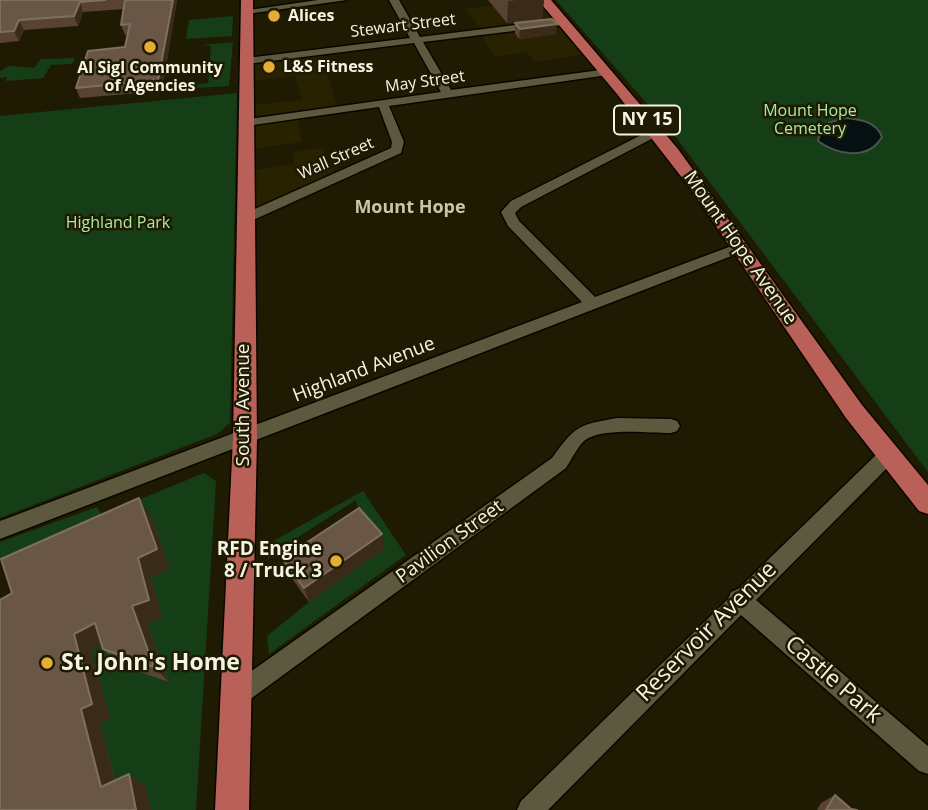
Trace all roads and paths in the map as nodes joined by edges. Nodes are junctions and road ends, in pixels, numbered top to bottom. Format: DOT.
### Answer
graph roads {
  1 [pos="342,0"];
  2 [pos="394,0"];
  3 [pos="544,0"];
  4 [pos="247,5"];
  5 [pos="563,22"];
  6 [pos="417,40"];
  7 [pos="247,61"];
  8 [pos="608,72"];
  9 [pos="448,95"];
  10 [pos="383,104"];
  11 [pos="246,122"];
  12 [pos="657,131"];
  13 [pos="244,219"];
  14 [pos="742,247"];
  15 [pos="593,304"];
  16 [pos="671,426"];
  17 [pos="245,439"];
  18 [pos="886,457"];
  19 [pos="928,503"];
  20 [pos="0,530"];
  21 [pos="739,599"];
  22 [pos="237,695"];
  23 [pos="928,762"];
  24 [pos="232,810"];
  25 [pos="530,810"];
  1 -- 4 [label="street"];
  2 -- 6 [label="street"];
  3 -- 5 [label="main road, Mount Hope Avenue / NY 15"];
  4 -- 7 [label="main road, South Avenue"];
  5 -- 6 [label="street, Stewart Street"];
  5 -- 8 [label="main road, Mount Hope Avenue / NY 15"];
  6 -- 7 [label="street, Stewart Street"];
  6 -- 9 [label="street"];
  7 -- 11 [label="main road, South Avenue"];
  8 -- 9 [label="street, May Street"];
  8 -- 12 [label="main road, Mount Hope Avenue / NY 15"];
  9 -- 10 [label="street, May Street"];
  10 -- 11 [label="street, May Street"];
  10 -- 13 [label="street, Wall Street"];
  11 -- 13 [label="main road, South Avenue"];
  12 -- 14 [label="main road, Mount Hope Avenue / NY 15"];
  12 -- 15 [label="street"];
  13 -- 17 [label="main road, South Avenue"];
  14 -- 15 [label="street, Highland Avenue"];
  14 -- 18 [label="main road, Mount Hope Avenue / NY 15"];
  15 -- 17 [label="street, Highland Avenue"];
  16 -- 22 [label="street, Pavilion Street"];
  17 -- 20 [label="street, Highland Avenue"];
  17 -- 22 [label="main road, South Avenue"];
  18 -- 19 [label="main road, Mount Hope Avenue / NY 15"];
  18 -- 21 [label="street, Reservoir Avenue"];
  21 -- 23 [label="street, Castle Park"];
  21 -- 25 [label="street, Reservoir Avenue"];
  22 -- 24 [label="main road, South Avenue"];
}
